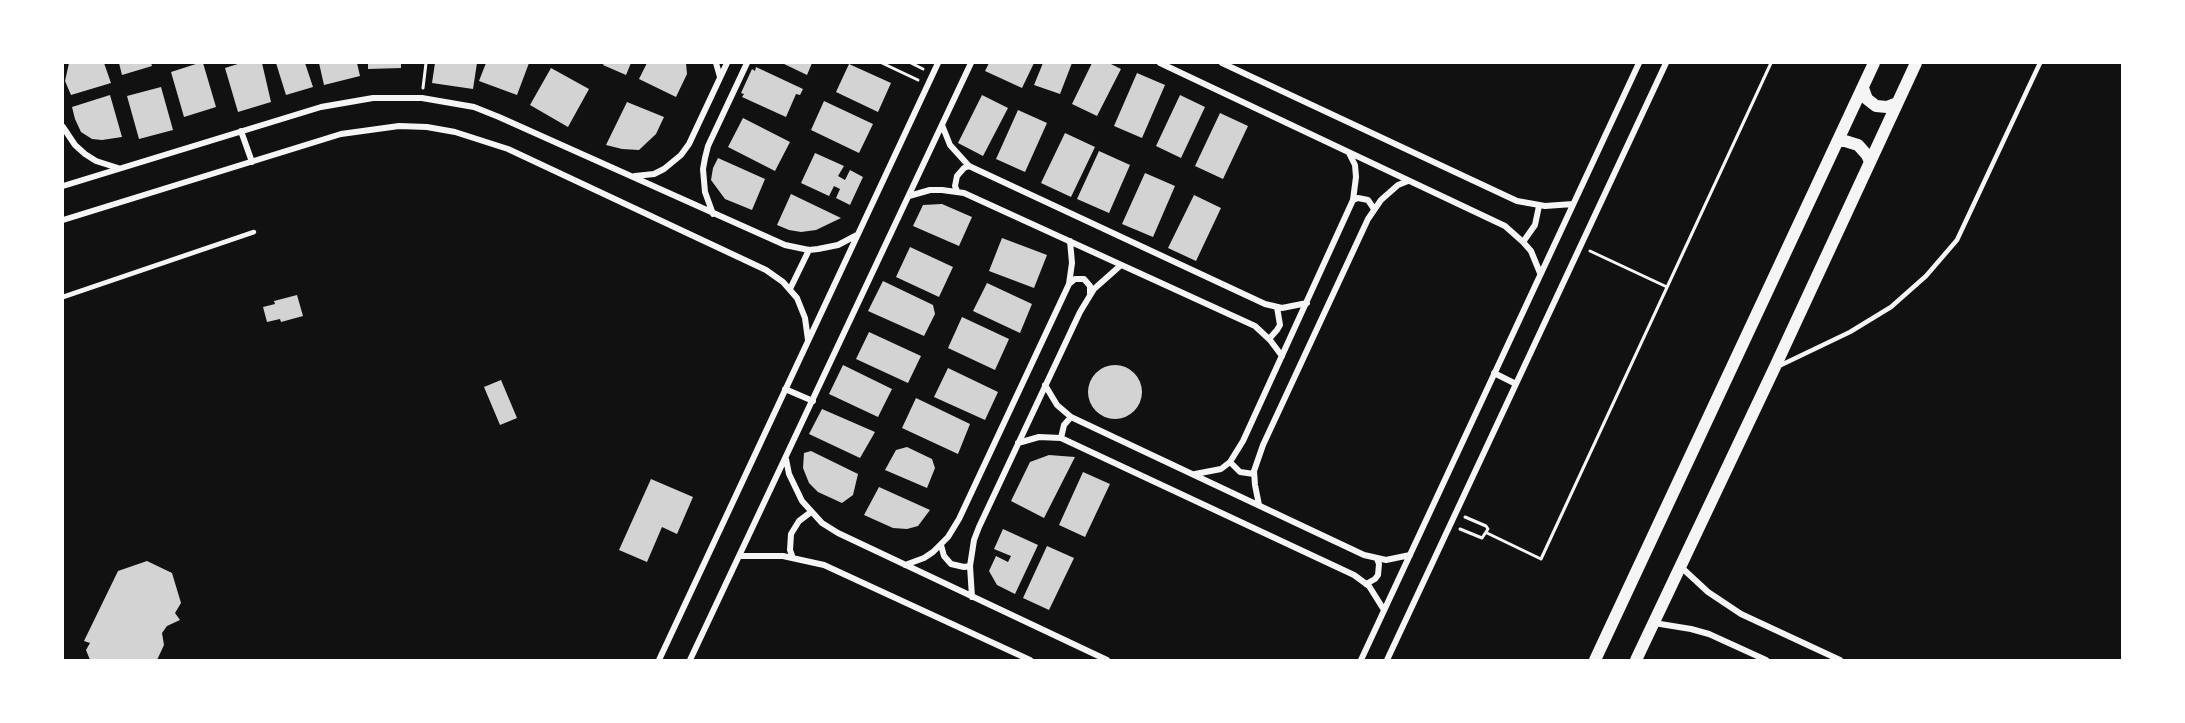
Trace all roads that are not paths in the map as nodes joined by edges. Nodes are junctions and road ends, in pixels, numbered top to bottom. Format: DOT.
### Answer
graph roads {
  1 [pos="716,63"];
  2 [pos="727,63"];
  3 [pos="747,63"];
  4 [pos="938,63"];
  5 [pos="971,63"];
  6 [pos="1160,63"];
  7 [pos="1222,63"];
  8 [pos="1639,63"];
  9 [pos="1666,63"];
  10 [pos="1874,63"];
  11 [pos="1916,63"];
  12 [pos="2040,63"];
  13 [pos="720,78"];
  14 [pos="1863,88"];
  15 [pos="1897,103"];
  16 [pos="941,124"];
  17 [pos="63,128"];
  18 [pos="241,131"];
  19 [pos="1838,141"];
  20 [pos="1348,152"];
  21 [pos="252,162"];
  22 [pos="1870,162"];
  23 [pos="969,166"];
  24 [pos="122,169"];
  25 [pos="632,177"];
  26 [pos="1408,181"];
  27 [pos="63,186"];
  28 [pos="957,191"];
  29 [pos="909,196"];
  30 [pos="1353,200"];
  31 [pos="1573,204"];
  32 [pos="1539,206"];
  33 [pos="1374,209"];
  34 [pos="713,214"];
  35 [pos="63,220"];
  36 [pos="254,232"];
  37 [pos="857,236"];
  38 [pos="1070,241"];
  39 [pos="1523,242"];
  40 [pos="809,250"];
  41 [pos="1120,265"];
  42 [pos="1540,273"];
  43 [pos="1069,284"];
  44 [pos="790,289"];
  45 [pos="1090,295"];
  46 [pos="63,297"];
  47 [pos="1306,303"];
  48 [pos="1277,308"];
  49 [pos="1269,339"];
  50 [pos="808,340"];
  51 [pos="1282,357"];
  52 [pos="1774,369"];
  53 [pos="1494,373"];
  54 [pos="1516,384"];
  55 [pos="1046,385"];
  56 [pos="785,389"];
  57 [pos="813,401"];
  58 [pos="1071,417"];
  59 [pos="1061,438"];
  60 [pos="1018,443"];
  61 [pos="786,459"];
  62 [pos="1230,462"];
  63 [pos="1193,474"];
  64 [pos="1254,474"];
  65 [pos="1259,505"];
  66 [pos="811,512"];
  67 [pos="941,545"];
  68 [pos="1410,555"];
  69 [pos="740,556"];
  70 [pos="793,558"];
  71 [pos="1377,559"];
  72 [pos="905,565"];
  73 [pos="970,566"];
  74 [pos="1679,566"];
  75 [pos="1366,584"];
  76 [pos="972,597"];
  77 [pos="1384,610"];
  78 [pos="1653,623"];
  79 [pos="659,660"];
  80 [pos="690,660"];
  81 [pos="1030,660"];
  82 [pos="1107,660"];
  83 [pos="1360,660"];
  84 [pos="1387,660"];
  85 [pos="1595,660"];
  86 [pos="1636,660"];
  87 [pos="1766,660"];
  88 [pos="1840,660"];
  1 -- 13 [label="street"];
  2 -- 13 [label="street"];
  3 -- 34 [label="street"];
  4 -- 37 [label="street"];
  5 -- 16 [label="street"];
  6 -- 20 [label="street"];
  7 -- 32 [label="street"];
  8 -- 31 [label="street"];
  9 -- 54 [label="street"];
  10 -- 14 [label="main road"];
  11 -- 15 [label="main road"];
  12 -- 52 [label="lane"];
  13 -- 25 [label="street"];
  14 -- 15 [label="main road"];
  14 -- 19 [label="main road"];
  15 -- 22 [label="main road"];
  16 -- 23 [label="street"];
  16 -- 29 [label="street"];
  17 -- 24 [label="street"];
  18 -- 21 [label="street"];
  18 -- 24 [label="street"];
  18 -- 25 [label="street"];
  19 -- 22 [label="main road"];
  19 -- 85 [label="main road"];
  20 -- 26 [label="street"];
  20 -- 30 [label="street"];
  21 -- 35 [label="street"];
  21 -- 44 [label="street"];
  22 -- 52 [label="main road"];
  23 -- 28 [label="street"];
  23 -- 48 [label="street"];
  24 -- 27 [label="street"];
  25 -- 34 [label="street"];
  26 -- 33 [label="street"];
  26 -- 39 [label="street"];
  28 -- 29 [label="street"];
  28 -- 38 [label="street"];
  29 -- 57 [label="street"];
  30 -- 33 [label="street"];
  30 -- 47 [label="street"];
  31 -- 32 [label="street"];
  31 -- 42 [label="street"];
  32 -- 39 [label="street"];
  33 -- 64 [label="street"];
  34 -- 40 [label="street"];
  36 -- 46 [label="lane"];
  37 -- 40 [label="street"];
  37 -- 50 [label="street"];
  38 -- 41 [label="street"];
  38 -- 43 [label="street"];
  39 -- 42 [label="street"];
  40 -- 44 [label="street"];
  41 -- 45 [label="street"];
  41 -- 49 [label="street"];
  42 -- 53 [label="street"];
  43 -- 45 [label="street"];
  43 -- 67 [label="street"];
  44 -- 50 [label="street"];
  45 -- 55 [label="street"];
  47 -- 48 [label="street"];
  47 -- 51 [label="street"];
  48 -- 49 [label="street"];
  49 -- 51 [label="street"];
  50 -- 56 [label="street"];
  51 -- 62 [label="street"];
  52 -- 74 [label="main road"];
  53 -- 54 [label="street"];
  53 -- 68 [label="street"];
  54 -- 84 [label="street"];
  55 -- 58 [label="street"];
  55 -- 60 [label="street"];
  56 -- 57 [label="street"];
  56 -- 79 [label="street"];
  57 -- 61 [label="street"];
  58 -- 59 [label="street"];
  58 -- 63 [label="street"];
  59 -- 60 [label="street"];
  59 -- 75 [label="street"];
  60 -- 73 [label="street"];
  61 -- 66 [label="street"];
  61 -- 69 [label="street"];
  62 -- 63 [label="street"];
  62 -- 64 [label="street"];
  63 -- 65 [label="street"];
  64 -- 65 [label="street"];
  65 -- 71 [label="street"];
  66 -- 70 [label="street"];
  66 -- 72 [label="street"];
  67 -- 72 [label="street"];
  67 -- 73 [label="street"];
  68 -- 71 [label="street"];
  68 -- 77 [label="street"];
  69 -- 70 [label="street"];
  69 -- 80 [label="street"];
  70 -- 81 [label="street"];
  71 -- 75 [label="street"];
  72 -- 76 [label="street"];
  73 -- 76 [label="street"];
  74 -- 78 [label="main road"];
  74 -- 88 [label="street"];
  75 -- 77 [label="street"];
  76 -- 82 [label="street"];
  77 -- 83 [label="street"];
  78 -- 86 [label="main road"];
  78 -- 87 [label="street"];
}
